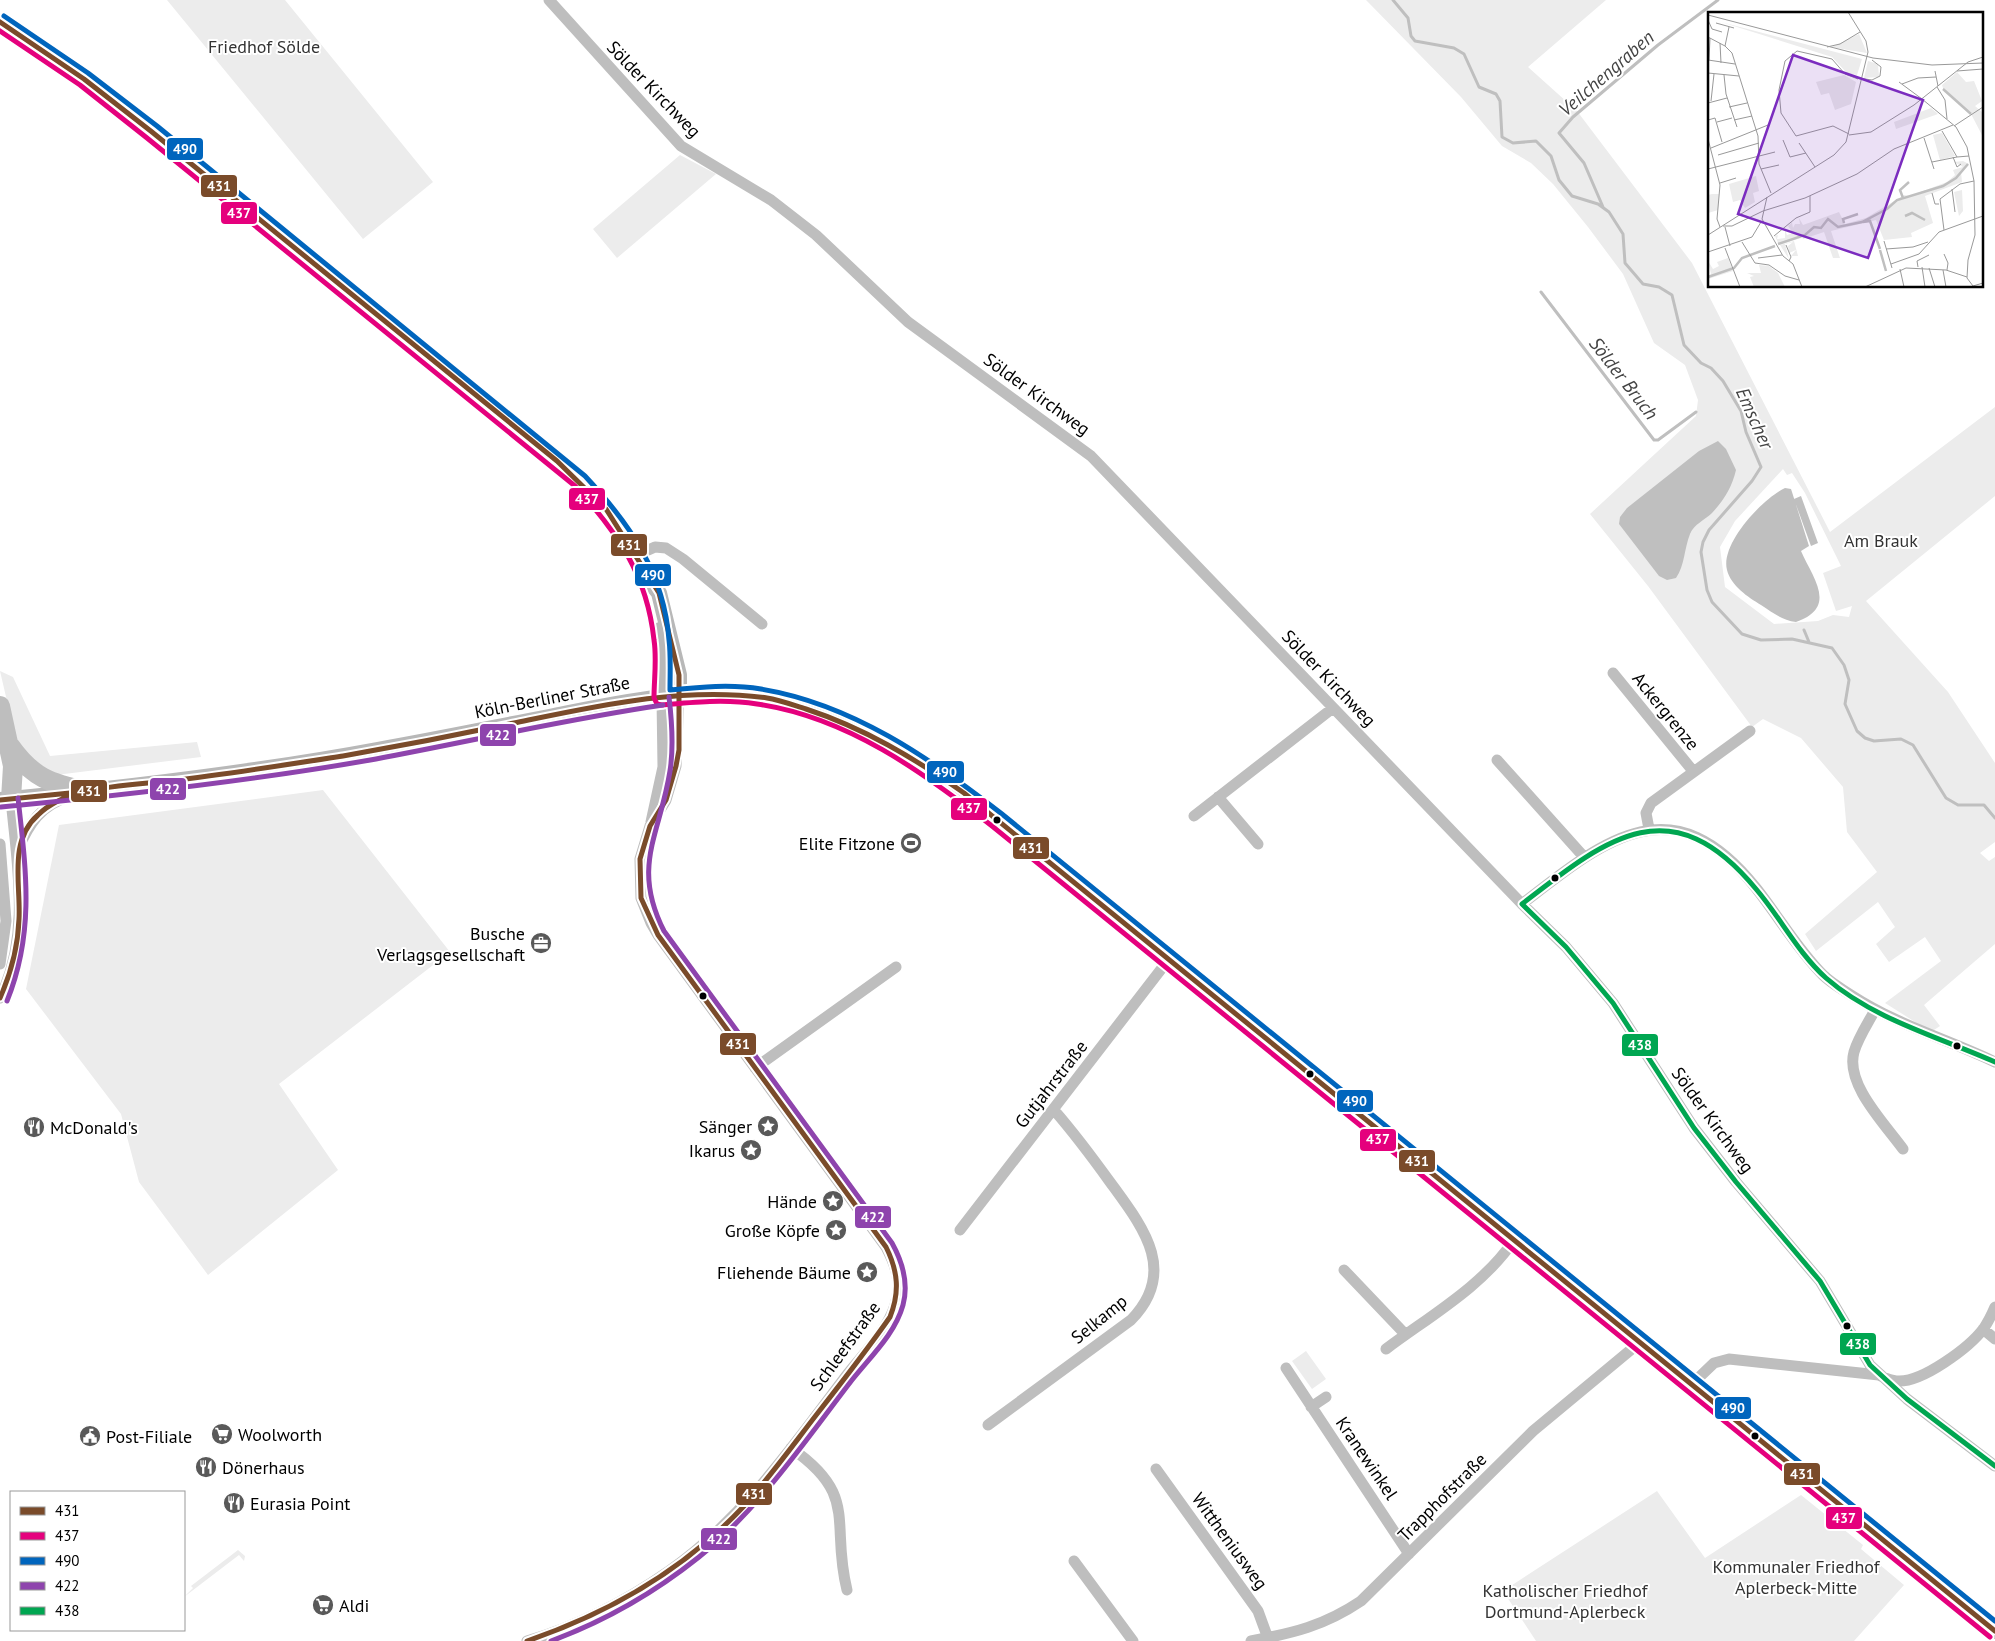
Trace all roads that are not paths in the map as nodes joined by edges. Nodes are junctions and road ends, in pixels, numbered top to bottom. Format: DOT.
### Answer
graph roads {
  1 [pos="549,0"];
  2 [pos="0,22"];
  3 [pos="636,555"];
  4 [pos="650,582"];
  5 [pos="762,624"];
  6 [pos="1613,672"];
  7 [pos="680,696"];
  8 [pos="662,698"];
  9 [pos="0,706"];
  10 [pos="1333,708"];
  11 [pos="1750,731"];
  12 [pos="10,746"];
  13 [pos="1497,760"];
  14 [pos="1693,771"];
  15 [pos="87,791"];
  16 [pos="1218,797"];
  17 [pos="6,800"];
  18 [pos="1194,816"];
  19 [pos="650,826"];
  20 [pos="1649,829"];
  21 [pos="0,844"];
  22 [pos="1258,844"];
  23 [pos="18,849"];
  24 [pos="1584,857"];
  25 [pos="1,862"];
  26 [pos="1522,904"];
  27 [pos="1169,959"];
  28 [pos="0,964"];
  29 [pos="896,967"];
  30 [pos="0,998"];
  31 [pos="1875,1010"];
  32 [pos="1995,1062"];
  33 [pos="755,1068"];
  34 [pos="1054,1110"];
  35 [pos="1903,1148"];
  36 [pos="960,1230"];
  37 [pos="1514,1240"];
  38 [pos="1344,1270"];
  39 [pos="1995,1307"];
  40 [pos="1984,1329"];
  41 [pos="1405,1334"];
  42 [pos="1995,1339"];
  43 [pos="1639,1343"];
  44 [pos="1386,1349"];
  45 [pos="1286,1368"];
  46 [pos="1879,1375"];
  47 [pos="1691,1385"];
  48 [pos="1326,1397"];
  49 [pos="1311,1407"];
  50 [pos="988,1425"];
  51 [pos="791,1448"];
  52 [pos="1994,1464"];
  53 [pos="1156,1469"];
  54 [pos="1409,1554"];
  55 [pos="1074,1561"];
  56 [pos="846,1590"];
  57 [pos="1995,1631"];
  58 [pos="1268,1639"];
  59 [pos="527,1641"];
  60 [pos="1132,1641"];
  61 [pos="1251,1641"];
  1 -- 10 [label="street, Sölder Kirchweg"];
  2 -- 3 [label="main road"];
  3 -- 4 [label="main road"];
  3 -- 5 [label="street"];
  4 -- 7 [label="main road"];
  4 -- 8 [label="main road"];
  6 -- 14 [label="street, Ackergrenze"];
  7 -- 8 [label="main road, Köln-Berliner Straße"];
  7 -- 19 [label="street, Schleefstraße"];
  7 -- 27 [label="main road, Köln-Berliner Straße"];
  8 -- 15 [label="main road, Köln-Berliner Straße"];
  8 -- 19 [label="street, Schleefstraße"];
  9 -- 12 [label="highway"];
  10 -- 16 [label="street"];
  10 -- 26 [label="street, Sölder Kirchweg"];
  11 -- 14 [label="street"];
  12 -- 15 [label="highway"];
  12 -- 17 [label="highway"];
  13 -- 24 [label="street"];
  14 -- 20 [label="street"];
  15 -- 17 [label="main road, Köln-Berliner Straße"];
  15 -- 23 [label="street"];
  16 -- 18 [label="street"];
  16 -- 22 [label="street"];
  17 -- 23 [label="street"];
  19 -- 33 [label="street, Schleefstraße"];
  20 -- 24 [label="street"];
  20 -- 31 [label="street"];
  21 -- 25 [label="street"];
  23 -- 30 [label="street"];
  24 -- 26 [label="street"];
  25 -- 28 [label="street"];
  26 -- 46 [label="street, Sölder Kirchweg"];
  27 -- 34 [label="street, Gutjahrstraße"];
  27 -- 37 [label="main road, Köln-Berliner Straße"];
  29 -- 33 [label="street"];
  31 -- 32 [label="street"];
  31 -- 35 [label="street"];
  33 -- 51 [label="street, Schleefstraße"];
  34 -- 36 [label="street, Gutjahrstraße"];
  34 -- 50 [label="street, Selkamp"];
  37 -- 41 [label="street"];
  37 -- 43 [label="main road, Köln-Berliner Straße"];
  38 -- 41 [label="street"];
  39 -- 40 [label="street"];
  40 -- 42 [label="street"];
  40 -- 46 [label="street"];
  41 -- 44 [label="street"];
  43 -- 47 [label="main road, Köln-Berliner Straße"];
  43 -- 54 [label="street, Trapphofstraße"];
  45 -- 49 [label="street, Kranewinkel"];
  46 -- 47 [label="street"];
  46 -- 52 [label="street, Sölder Kirchweg"];
  47 -- 57 [label="main road, Köln-Berliner Straße"];
  48 -- 49 [label="street"];
  49 -- 54 [label="street, Kranewinkel"];
  51 -- 56 [label="street"];
  51 -- 59 [label="street, Schleefstraße"];
  53 -- 58 [label="street, Wittheniusweg"];
  54 -- 58 [label="street, Trapphofstraße"];
  55 -- 60 [label="street"];
  58 -- 61 [label="street, Trapphofstraße"];
}
